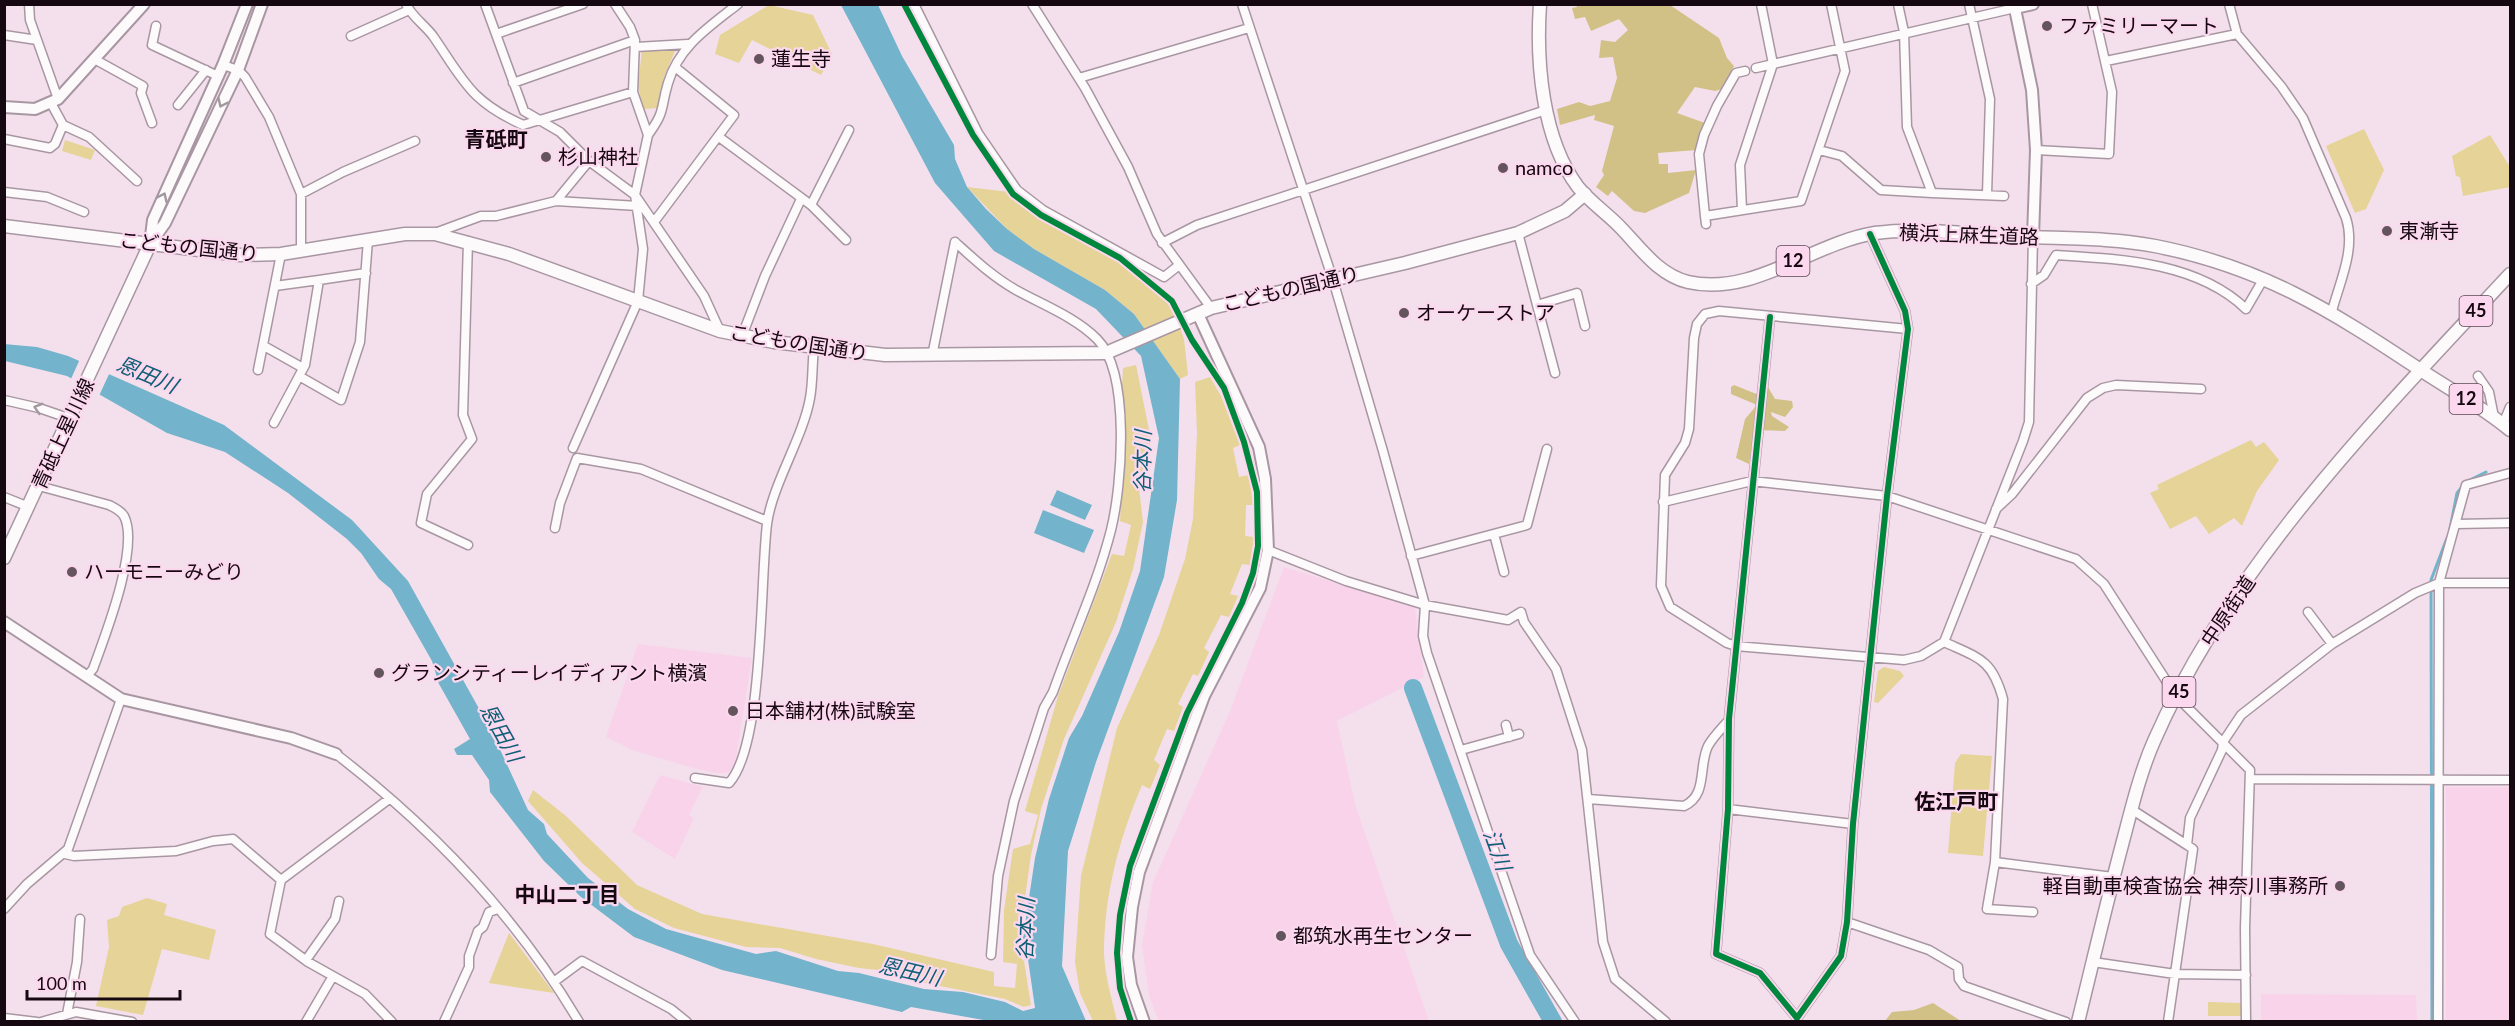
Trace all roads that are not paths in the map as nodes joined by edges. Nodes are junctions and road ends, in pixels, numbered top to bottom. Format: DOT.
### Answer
graph roads {
  1 [pos="29,4"];
  2 [pos="144,4"];
  3 [pos="247,4"];
  4 [pos="262,4"];
  5 [pos="485,4"];
  6 [pos="583,4"];
  7 [pos="615,4"];
  8 [pos="738,4"];
  9 [pos="914,4"];
  10 [pos="1032,4"];
  11 [pos="1242,4"];
  12 [pos="1540,4"];
  13 [pos="1761,4"];
  14 [pos="1831,4"];
  15 [pos="1898,4"];
  16 [pos="1969,4"];
  17 [pos="2033,4"];
  18 [pos="2092,4"];
  19 [pos="2229,4"];
  20 [pos="2014,6"];
  21 [pos="407,7"];
  22 [pos="1972,18"];
  23 [pos="156,26"];
  24 [pos="1250,28"];
  25 [pos="1904,32"];
  26 [pos="496,34"];
  27 [pos="2236,34"];
  28 [pos="4,35"];
  29 [pos="351,36"];
  30 [pos="37,40"];
  31 [pos="636,44"];
  32 [pos="688,44"];
  33 [pos="1840,48"];
  34 [pos="96,60"];
  35 [pos="2106,61"];
  36 [pos="1773,64"];
  37 [pos="223,65"];
  38 [pos="675,67"];
  39 [pos="1756,68"];
  40 [pos="206,70"];
  41 [pos="238,70"];
  42 [pos="1745,71"];
  43 [pos="218,76"];
  44 [pos="1079,78"];
  45 [pos="513,83"];
  46 [pos="633,92"];
  47 [pos="55,101"];
  48 [pos="178,105"];
  49 [pos="5,106"];
  50 [pos="1546,110"];
  51 [pos="542,120"];
  52 [pos="152,123"];
  53 [pos="63,125"];
  54 [pos="849,130"];
  55 [pos="648,135"];
  56 [pos="719,137"];
  57 [pos="4,139"];
  58 [pos="415,141"];
  59 [pos="1819,150"];
  60 [pos="2036,150"];
  61 [pos="589,161"];
  62 [pos="137,181"];
  63 [pos="1303,190"];
  64 [pos="4,192"];
  65 [pos="1932,193"];
  66 [pos="301,194"];
  67 [pos="1585,194"];
  68 [pos="1987,194"];
  69 [pos="635,195"];
  70 [pos="2004,196"];
  71 [pos="801,200"];
  72 [pos="556,201"];
  73 [pos="811,205"];
  74 [pos="638,206"];
  75 [pos="1742,210"];
  76 [pos="84,212"];
  77 [pos="654,222"];
  78 [pos="4,226"];
  79 [pos="1518,233"];
  80 [pos="435,234"];
  81 [pos="1870,234"];
  82 [pos="2033,237"];
  83 [pos="368,240"];
  84 [pos="846,240"];
  85 [pos="468,241"];
  86 [pos="1162,243"];
  87 [pos="150,244"];
  88 [pos="301,251"];
  89 [pos="281,254"];
  90 [pos="1178,266"];
  91 [pos="366,273"];
  92 [pos="2511,274"];
  93 [pos="2264,278"];
  94 [pos="319,280"];
  95 [pos="1333,280"];
  96 [pos="2031,284"];
  97 [pos="275,286"];
  98 [pos="638,301"];
  99 [pos="1538,305"];
  100 [pos="1211,308"];
  101 [pos="2332,311"];
  102 [pos="1194,316"];
  103 [pos="1770,317"];
  104 [pos="1585,326"];
  105 [pos="1908,330"];
  106 [pos="720,331"];
  107 [pos="742,336"];
  108 [pos="264,346"];
  109 [pos="814,348"];
  110 [pos="1108,352"];
  111 [pos="932,356"];
  112 [pos="258,370"];
  113 [pos="2420,370"];
  114 [pos="301,372"];
  115 [pos="1555,373"];
  116 [pos="2478,376"];
  117 [pos="2201,389"];
  118 [pos="4,400"];
  119 [pos="2511,407"];
  120 [pos="73,415"];
  121 [pos="274,423"];
  122 [pos="2503,424"];
  123 [pos="573,448"];
  124 [pos="1547,449"];
  125 [pos="2511,473"];
  126 [pos="1752,481"];
  127 [pos="39,486"];
  128 [pos="1887,496"];
  129 [pos="4,497"];
  130 [pos="1663,502"];
  131 [pos="29,507"];
  132 [pos="1994,511"];
  133 [pos="767,521"];
  134 [pos="2511,523"];
  135 [pos="2456,524"];
  136 [pos="555,528"];
  137 [pos="1988,529"];
  138 [pos="1494,534"];
  139 [pos="468,545"];
  140 [pos="1268,550"];
  141 [pos="1411,556"];
  142 [pos="4,558"];
  143 [pos="1504,572"];
  144 [pos="2439,583"];
  145 [pos="2511,583"];
  146 [pos="1425,604"];
  147 [pos="2308,612"];
  148 [pos="4,622"];
  149 [pos="1944,642"];
  150 [pos="2332,644"];
  151 [pos="1737,646"];
  152 [pos="1872,657"];
  153 [pos="87,676"];
  154 [pos="2176,696"];
  155 [pos="121,699"];
  156 [pos="1729,719"];
  157 [pos="1506,725"];
  158 [pos="2223,742"];
  159 [pos="1461,750"];
  160 [pos="336,754"];
  161 [pos="696,778"];
  162 [pos="2252,779"];
  163 [pos="2511,780"];
  164 [pos="2439,781"];
  165 [pos="389,799"];
  166 [pos="1588,799"];
  167 [pos="1728,809"];
  168 [pos="2131,809"];
  169 [pos="1853,824"];
  170 [pos="2187,845"];
  171 [pos="65,854"];
  172 [pos="1995,862"];
  173 [pos="2113,877"];
  174 [pos="281,879"];
  175 [pos="339,901"];
  176 [pos="4,909"];
  177 [pos="498,909"];
  178 [pos="2033,912"];
  179 [pos="80,919"];
  180 [pos="1847,922"];
  181 [pos="991,955"];
  182 [pos="306,960"];
  183 [pos="2093,962"];
  184 [pos="2175,974"];
  185 [pos="2246,975"];
  186 [pos="333,976"];
  187 [pos="555,981"];
  188 [pos="67,1014"];
  189 [pos="4,1018"];
  190 [pos="93,1018"];
  191 [pos="37,1022"];
  192 [pos="41,1022"];
  193 [pos="132,1022"];
  194 [pos="306,1022"];
  195 [pos="392,1022"];
  196 [pos="444,1022"];
  197 [pos="579,1022"];
  198 [pos="687,1022"];
  199 [pos="1144,1022"];
  200 [pos="1575,1022"];
  201 [pos="1666,1022"];
  202 [pos="2066,1022"];
  203 [pos="2078,1022"];
  204 [pos="2168,1022"];
  205 [pos="2246,1022"];
  206 [pos="2438,1022"];
  1 -- 30 [label="street"];
  2 -- 34 [label="street"];
  3 -- 37 [label="street"];
  4 -- 41 [label="street"];
  5 -- 26 [label="street"];
  6 -- 26 [label="street"];
  7 -- 31 [label="street"];
  8 -- 32 [label="street"];
  9 -- 90 [label="street"];
  10 -- 44 [label="street"];
  11 -- 24 [label="street"];
  12 -- 50 [label="main road, 横浜上麻生道路 / 12"];
  13 -- 36 [label="street"];
  14 -- 33 [label="street"];
  15 -- 25 [label="street"];
  16 -- 22 [label="street"];
  17 -- 20 [label="street"];
  18 -- 35 [label="street"];
  19 -- 27 [label="street"];
  20 -- 22 [label="street"];
  20 -- 60 [label="street"];
  21 -- 29 [label="street"];
  21 -- 51 [label="street"];
  22 -- 25 [label="street"];
  22 -- 68 [label="street"];
  23 -- 40 [label="street"];
  24 -- 44 [label="street"];
  24 -- 63 [label="street"];
  25 -- 33 [label="street"];
  25 -- 65 [label="street"];
  26 -- 45 [label="street"];
  27 -- 35 [label="street"];
  27 -- 101 [label="street"];
  28 -- 30 [label="street"];
  30 -- 47 [label="street"];
  31 -- 32 [label="street"];
  31 -- 45 [label="street"];
  31 -- 46 [label="street"];
  32 -- 38 [label="street"];
  33 -- 36 [label="street"];
  33 -- 59 [label="street"];
  34 -- 47 [label="street"];
  34 -- 52 [label="street"];
  35 -- 60 [label="street"];
  36 -- 39 [label="street"];
  36 -- 75 [label="street"];
  37 -- 41 [label="street"];
  37 -- 43 [label="street"];
  38 -- 55 [label="street"];
  38 -- 56 [label="street"];
  40 -- 43 [label="street"];
  40 -- 48 [label="street"];
  41 -- 66 [label="street"];
  41 -- 87 [label="street, one-way"];
  42 -- 75 [label="street"];
  87 -- 43 [label="street, one-way"];
  44 -- 86 [label="street"];
  45 -- 51 [label="street"];
  46 -- 51 [label="street"];
  46 -- 55 [label="street"];
  47 -- 49 [label="street"];
  47 -- 53 [label="street"];
  50 -- 63 [label="street"];
  50 -- 67 [label="main road, 横浜上麻生道路 / 12"];
  51 -- 61 [label="street"];
  53 -- 57 [label="street"];
  53 -- 62 [label="street"];
  54 -- 73 [label="street"];
  55 -- 69 [label="street"];
  56 -- 71 [label="street"];
  56 -- 77 [label="street"];
  58 -- 66 [label="street"];
  59 -- 65 [label="street"];
  59 -- 75 [label="street"];
  60 -- 82 [label="street"];
  61 -- 69 [label="street"];
  61 -- 72 [label="street"];
  63 -- 86 [label="street"];
  63 -- 95 [label="street"];
  64 -- 76 [label="street"];
  65 -- 68 [label="street"];
  66 -- 88 [label="street"];
  67 -- 79 [label="main road, こどもの国通り"];
  67 -- 81 [label="main road, 横浜上麻生道路 / 12"];
  68 -- 70 [label="street"];
  69 -- 74 [label="street"];
  69 -- 77 [label="street"];
  71 -- 73 [label="street"];
  71 -- 107 [label="street"];
  72 -- 74 [label="street"];
  72 -- 80 [label="street"];
  73 -- 84 [label="street"];
  74 -- 98 [label="street"];
  77 -- 106 [label="street"];
  78 -- 87 [label="main road, こどもの国通り"];
  79 -- 95 [label="main road, こどもの国通り"];
  79 -- 99 [label="street"];
  80 -- 83 [label="main road, こどもの国通り"];
  80 -- 85 [label="main road, こどもの国通り"];
  81 -- 82 [label="main road, 横浜上麻生道路 / 12"];
  81 -- 105 [label="street"];
  82 -- 93 [label="main road, 横浜上麻生道路 / 12"];
  82 -- 96 [label="street"];
  83 -- 88 [label="main road, こどもの国通り"];
  83 -- 91 [label="street"];
  85 -- 98 [label="main road, こどもの国通り"];
  85 -- 139 [label="street"];
  86 -- 90 [label="street"];
  87 -- 89 [label="main road, こどもの国通り"];
  87 -- 120 [label="main road, 青砥上星川線"];
  88 -- 89 [label="main road, こどもの国通り"];
  89 -- 97 [label="street"];
  90 -- 100 [label="street"];
  91 -- 94 [label="street"];
  91 -- 114 [label="street"];
  92 -- 113 [label="main road, 中原街道 / 45"];
  93 -- 96 [label="street"];
  93 -- 101 [label="main road, 横浜上麻生道路 / 12"];
  94 -- 97 [label="street"];
  94 -- 114 [label="street"];
  95 -- 100 [label="main road, こどもの国通り"];
  95 -- 141 [label="street"];
  96 -- 132 [label="street"];
  97 -- 108 [label="street"];
  98 -- 106 [label="main road, こどもの国通り"];
  98 -- 123 [label="street"];
  99 -- 104 [label="street"];
  99 -- 115 [label="street"];
  100 -- 102 [label="main road, こどもの国通り"];
  101 -- 113 [label="main road, 横浜上麻生道路 / 12"];
  102 -- 110 [label="main road, こどもの国通り"];
  102 -- 140 [label="street"];
  103 -- 105 [label="street"];
  103 -- 126 [label="street"];
  103 -- 130 [label="street"];
  105 -- 128 [label="street"];
  106 -- 107 [label="main road, こどもの国通り"];
  107 -- 109 [label="main road, こどもの国通り"];
  108 -- 112 [label="street"];
  108 -- 114 [label="street"];
  109 -- 111 [label="main road, こどもの国通り"];
  109 -- 133 [label="street"];
  110 -- 111 [label="main road, こどもの国通り"];
  110 -- 111 [label="street"];
  110 -- 181 [label="street"];
  113 -- 122 [label="main road, 横浜上麻生道路 / 12"];
  113 -- 154 [label="main road, 中原街道 / 45"];
  114 -- 121 [label="street"];
  116 -- 122 [label="street"];
  117 -- 132 [label="street"];
  120 -- 118 [label="street, one-way"];
  119 -- 122 [label="street"];
  120 -- 127 [label="main road, 青砥上星川線"];
  124 -- 138 [label="street"];
  125 -- 135 [label="street"];
  126 -- 128 [label="street"];
  126 -- 130 [label="street"];
  126 -- 151 [label="street"];
  127 -- 131 [label="main road, 青砥上星川線"];
  127 -- 153 [label="street"];
  128 -- 137 [label="street"];
  128 -- 152 [label="street"];
  129 -- 131 [label="street"];
  130 -- 151 [label="street"];
  131 -- 142 [label="main road, 青砥上星川線"];
  132 -- 137 [label="street"];
  133 -- 136 [label="street"];
  133 -- 161 [label="street"];
  134 -- 135 [label="street"];
  135 -- 144 [label="street"];
  137 -- 149 [label="street"];
  137 -- 154 [label="street"];
  138 -- 141 [label="street"];
  138 -- 143 [label="street"];
  140 -- 146 [label="street"];
  140 -- 199 [label="street"];
  141 -- 146 [label="street"];
  144 -- 145 [label="street"];
  144 -- 150 [label="street"];
  144 -- 164 [label="street"];
  146 -- 159 [label="street"];
  146 -- 166 [label="street"];
  147 -- 150 [label="street"];
  148 -- 153 [label="street"];
  149 -- 152 [label="street"];
  149 -- 172 [label="street"];
  150 -- 158 [label="street"];
  151 -- 152 [label="street"];
  151 -- 156 [label="street"];
  152 -- 169 [label="street"];
  153 -- 155 [label="street"];
  154 -- 158 [label="street"];
  154 -- 168 [label="main road, 中原街道 / 45"];
  155 -- 160 [label="street"];
  155 -- 171 [label="street"];
  156 -- 166 [label="street"];
  156 -- 167 [label="street"];
  157 -- 159 [label="street"];
  158 -- 162 [label="street"];
  158 -- 170 [label="street"];
  159 -- 200 [label="street"];
  160 -- 165 [label="street"];
  162 -- 164 [label="street"];
  162 -- 185 [label="street"];
  163 -- 164 [label="street"];
  164 -- 206 [label="street"];
  165 -- 174 [label="street"];
  165 -- 177 [label="street"];
  166 -- 201 [label="street"];
  167 -- 169 [label="street"];
  167 -- 180 [label="street"];
  168 -- 170 [label="street"];
  168 -- 173 [label="main road, 中原街道 / 45"];
  169 -- 180 [label="street"];
  170 -- 184 [label="street"];
  171 -- 174 [label="street"];
  171 -- 176 [label="street"];
  172 -- 173 [label="street"];
  172 -- 178 [label="street"];
  173 -- 183 [label="main road, 中原街道 / 45"];
  174 -- 182 [label="street"];
  175 -- 182 [label="street"];
  177 -- 187 [label="street"];
  177 -- 196 [label="street"];
  179 -- 188 [label="street"];
  180 -- 202 [label="street"];
  182 -- 186 [label="street"];
  183 -- 184 [label="street"];
  183 -- 203 [label="main road, 中原街道 / 45"];
  184 -- 185 [label="street"];
  184 -- 204 [label="street"];
  185 -- 205 [label="street"];
  186 -- 194 [label="street"];
  186 -- 195 [label="street"];
  187 -- 197 [label="street"];
  187 -- 198 [label="street"];
  188 -- 190 [label="street"];
  188 -- 192 [label="street"];
  189 -- 191 [label="street"];
  190 -- 193 [label="street"];
}
